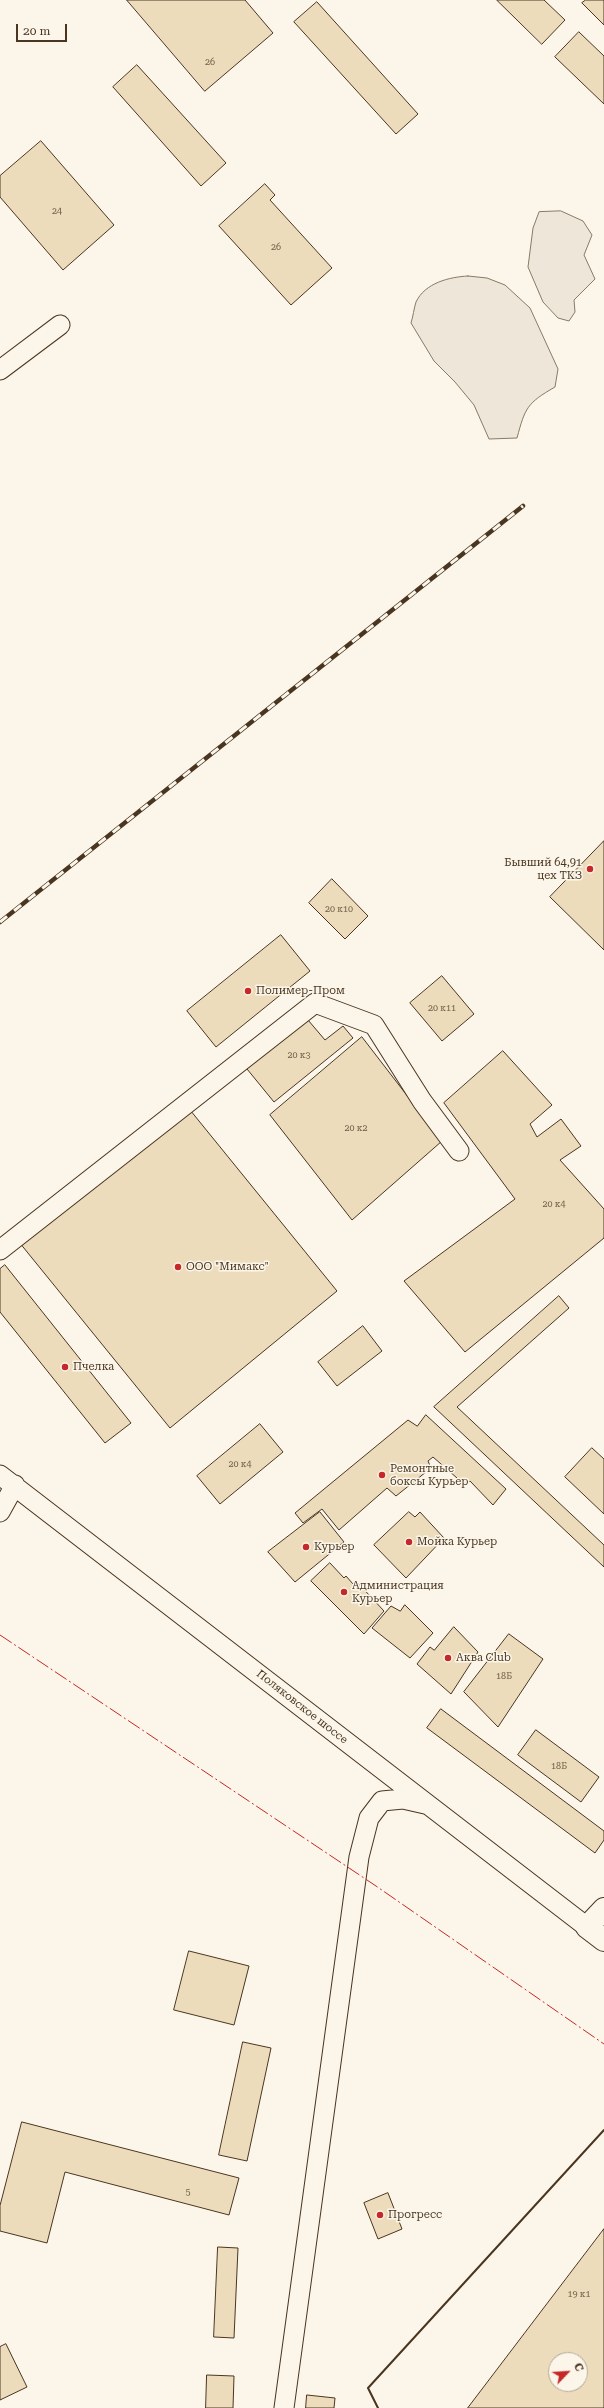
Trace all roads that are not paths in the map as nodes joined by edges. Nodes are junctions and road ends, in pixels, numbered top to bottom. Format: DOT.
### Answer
graph roads {
  1 [pos="60,325"];
  2 [pos="0,370"];
  3 [pos="459,1151"];
  4 [pos="0,1250"];
  5 [pos="7,1480"];
  6 [pos="0,1512"];
  7 [pos="428,1804"];
  8 [pos="604,1908"];
  9 [pos="587,1927"];
  10 [pos="604,1940"];
  11 [pos="284,2408"];
  1 -- 2 [label="street"];
  3 -- 4 [label="street"];
  5 -- 6 [label="street"];
  5 -- 7 [label="street, Поляковское шоссе"];
  7 -- 9 [label="street, Поляковское шоссе"];
  7 -- 11 [label="street"];
  8 -- 9 [label="main road"];
  9 -- 10 [label="main road, Поляковское шоссе"];
}
